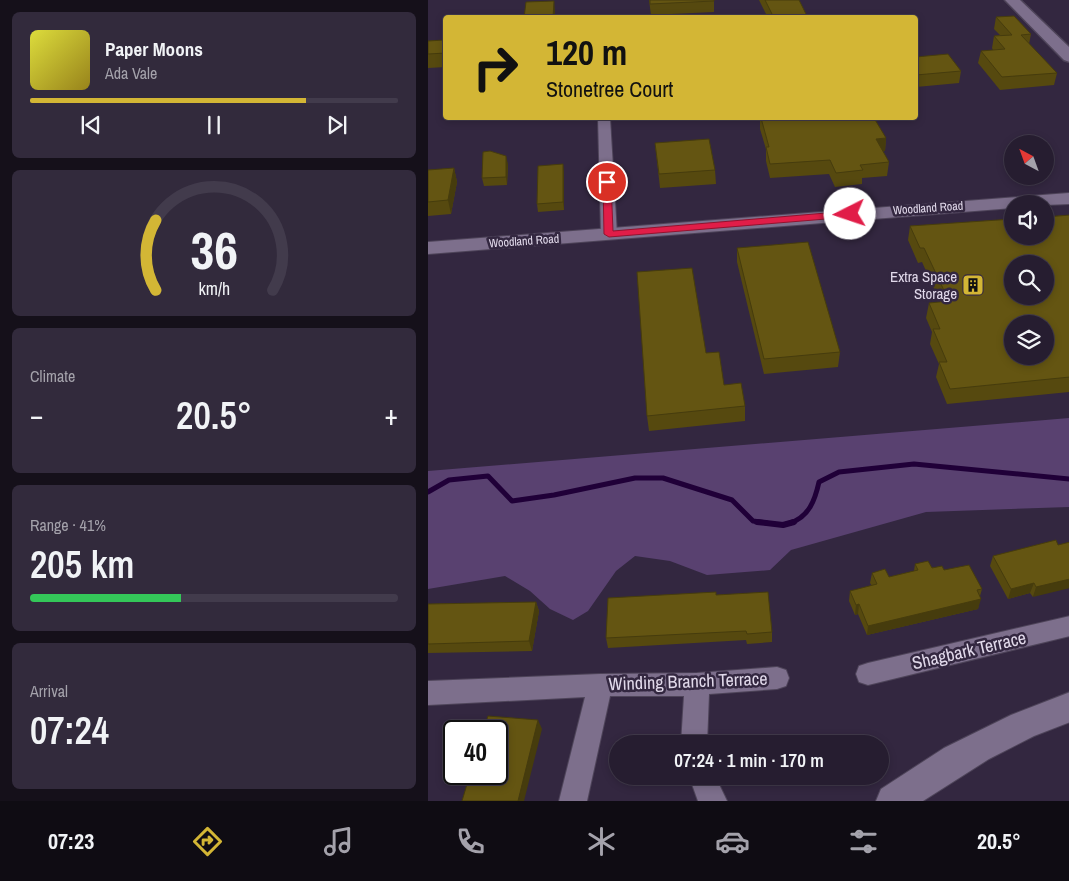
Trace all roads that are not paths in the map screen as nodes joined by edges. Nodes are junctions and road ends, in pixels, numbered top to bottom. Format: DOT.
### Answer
graph roads {
  1 [pos="1012,0"];
  2 [pos="1029,0"];
  3 [pos="1070,39"];
  4 [pos="1070,57"];
  5 [pos="604,120"];
  6 [pos="1070,198"];
  7 [pos="609,234"];
  8 [pos="428,248"];
  9 [pos="1070,626"];
  10 [pos="868,674"];
  11 [pos="777,678"];
  12 [pos="600,684"];
  13 [pos="697,684"];
  14 [pos="428,693"];
  15 [pos="1070,707"];
  16 [pos="694,735"];
  17 [pos="704,785"];
  18 [pos="573,801"];
  19 [pos="713,801"];
  20 [pos="892,801"];
  1 -- 4 [label="main road"];
  2 -- 3 [label="main road"];
  5 -- 7 [label="street"];
  6 -- 7 [label="street, Woodland Road"];
  7 -- 8 [label="street, Woodland Road"];
  9 -- 10 [label="street, Shagbark Terrace"];
  11 -- 13 [label="street, Winding Branch Terrace"];
  12 -- 13 [label="street, Winding Branch Terrace"];
  12 -- 14 [label="street, Winding Branch Terrace"];
  12 -- 18 [label="street, Winding Branch Terrace"];
  13 -- 16 [label="street"];
  15 -- 20 [label="street"];
  17 -- 19 [label="street"];
}
